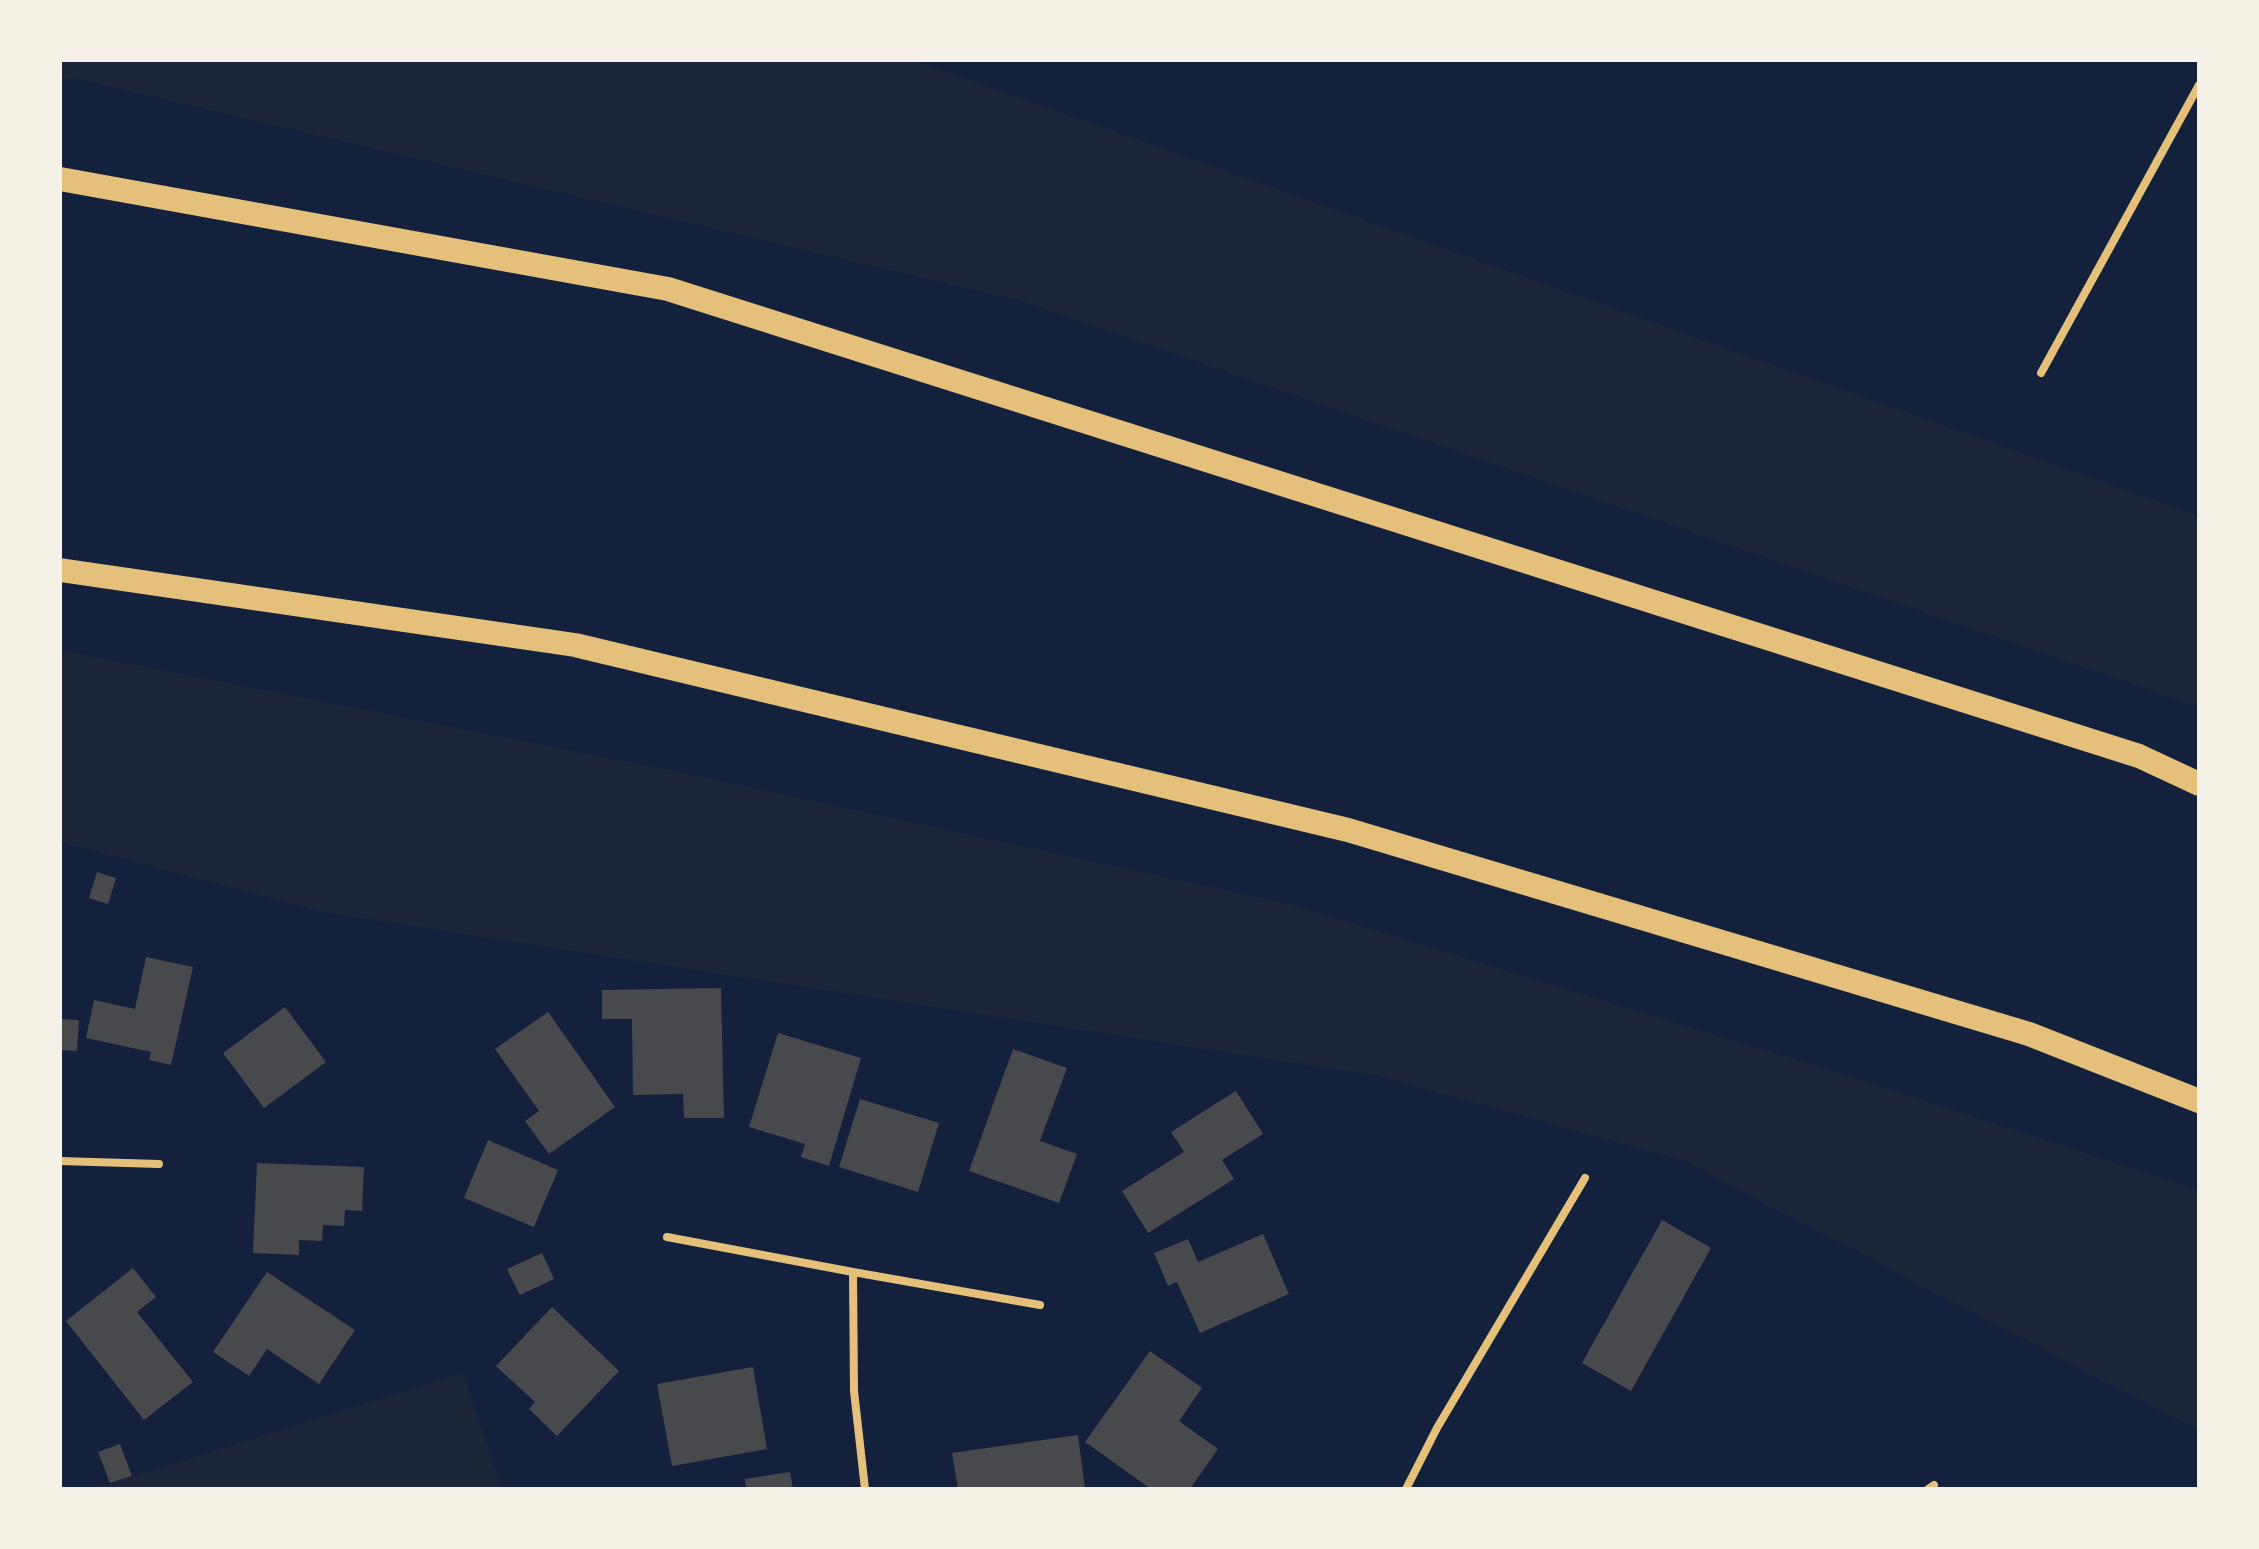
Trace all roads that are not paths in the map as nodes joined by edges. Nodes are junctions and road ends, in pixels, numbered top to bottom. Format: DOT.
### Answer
graph roads {
  1 [pos="2199,85"];
  2 [pos="60,179"];
  3 [pos="2041,373"];
  4 [pos="60,570"];
  5 [pos="2199,784"];
  6 [pos="2199,1101"];
  7 [pos="60,1161"];
  8 [pos="159,1164"];
  9 [pos="1585,1178"];
  10 [pos="667,1237"];
  11 [pos="853,1272"];
  12 [pos="1040,1305"];
  13 [pos="865,1489"];
  14 [pos="1406,1489"];
  1 -- 3 [label="street"];
  2 -- 5 [label="highway"];
  4 -- 6 [label="highway"];
  7 -- 8 [label="street"];
  9 -- 14 [label="street"];
  10 -- 11 [label="street"];
  11 -- 12 [label="street"];
  11 -- 13 [label="street"];
}
